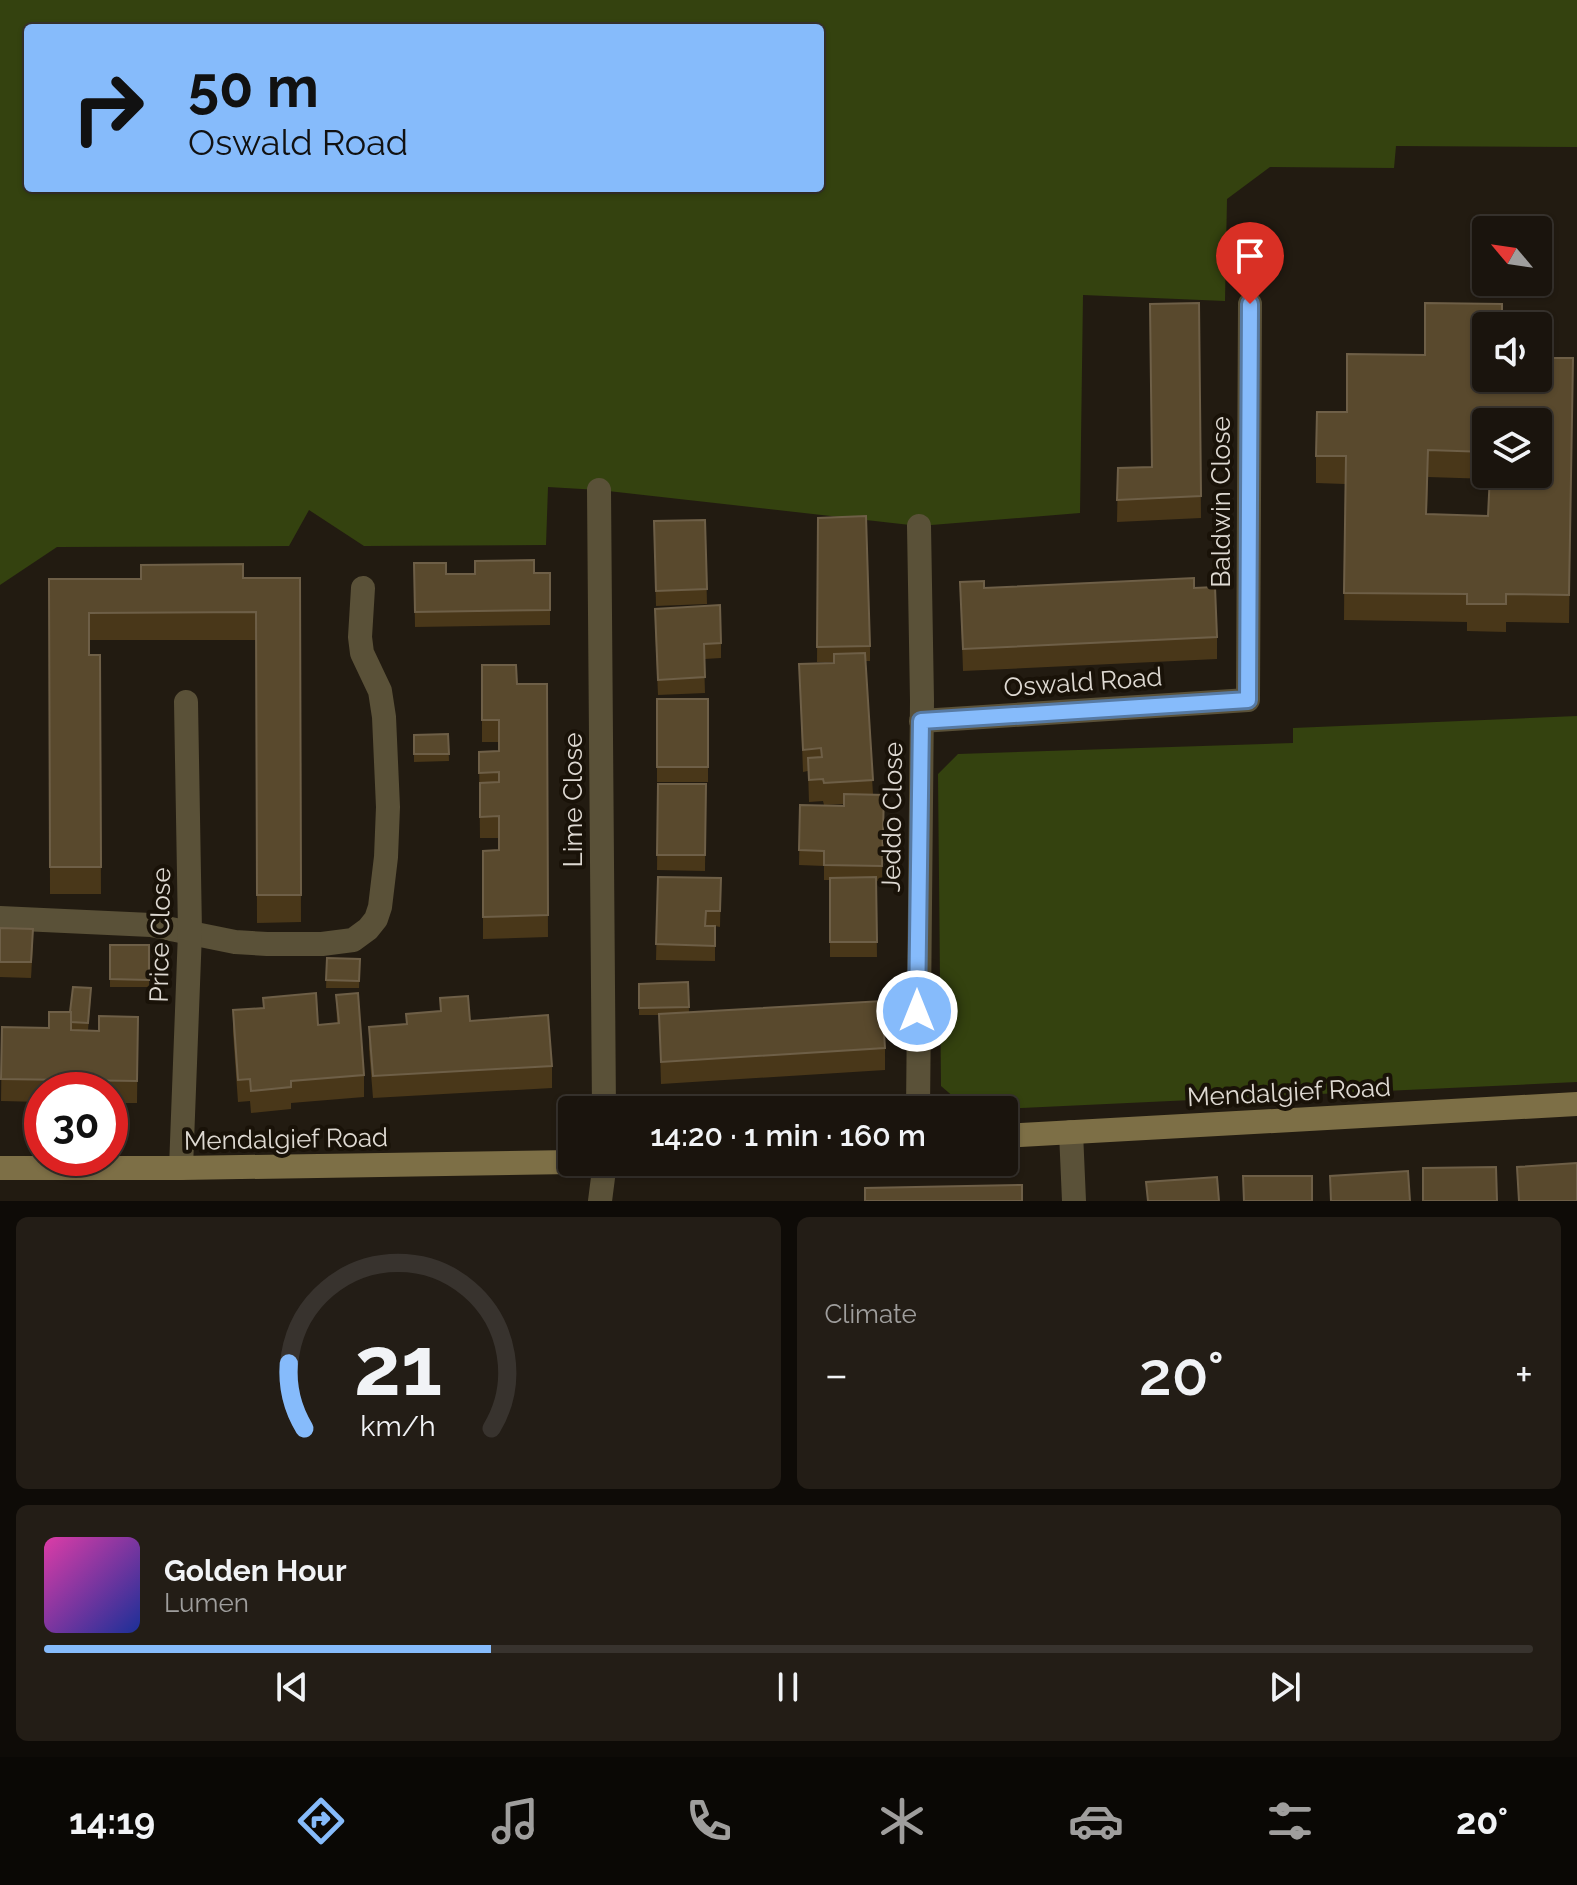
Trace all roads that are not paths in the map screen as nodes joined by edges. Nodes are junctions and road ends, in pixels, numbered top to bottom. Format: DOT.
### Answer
graph roads {
  1 [pos="1250,304"];
  2 [pos="599,490"];
  3 [pos="919,526"];
  4 [pos="363,588"];
  5 [pos="1248,700"];
  6 [pos="186,702"];
  7 [pos="921,721"];
  8 [pos="0,918"];
  9 [pos="190,932"];
  10 [pos="604,1096"];
  11 [pos="918,1096"];
  12 [pos="1577,1104"];
  13 [pos="1071,1132"];
  14 [pos="1018,1135"];
  15 [pos="558,1162"];
  16 [pos="0,1168"];
  17 [pos="181,1168"];
  18 [pos="603,1176"];
  19 [pos="600,1201"];
  20 [pos="1074,1201"];
  1 -- 5 [label="street, Baldwin Close"];
  2 -- 10 [label="street, Lime Close"];
  3 -- 7 [label="street, Jeddo Close"];
  4 -- 9 [label="street"];
  5 -- 7 [label="street, Oswald Road"];
  6 -- 9 [label="street, Price Close"];
  7 -- 11 [label="street, Jeddo Close"];
  8 -- 9 [label="street"];
  9 -- 17 [label="street, Price Close"];
  12 -- 13 [label="street, Mendalgief Road"];
  13 -- 14 [label="street, Mendalgief Road"];
  13 -- 20 [label="street"];
  15 -- 17 [label="street, Mendalgief Road"];
  16 -- 17 [label="street, Mendalgief Road"];
  18 -- 19 [label="street"];
}
